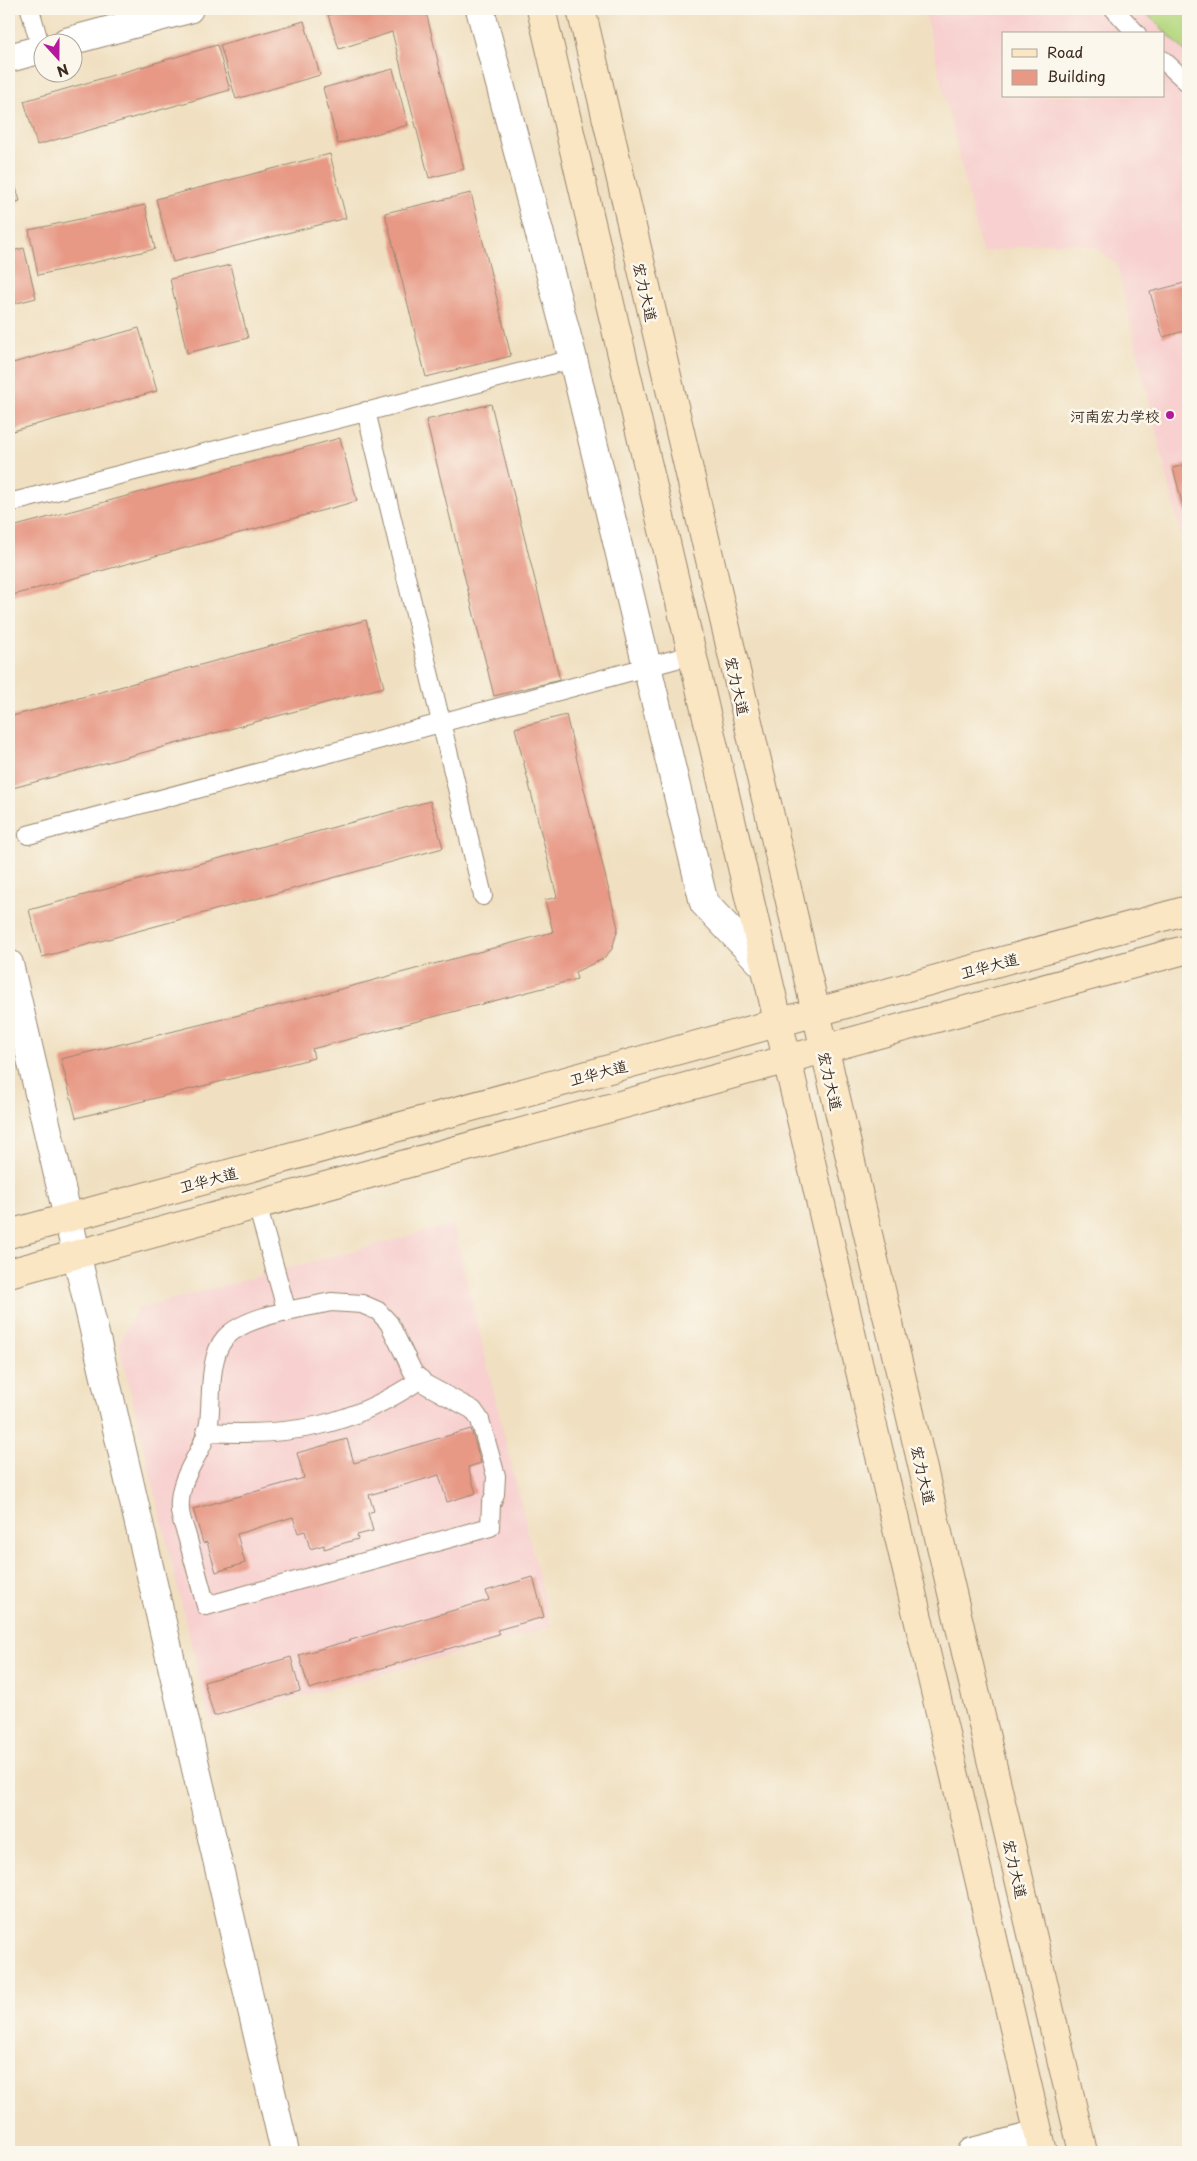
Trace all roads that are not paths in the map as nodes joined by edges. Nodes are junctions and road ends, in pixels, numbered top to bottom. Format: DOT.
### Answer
graph roads {
  1 [pos="30,9"];
  2 [pos="188,9"];
  3 [pos="480,9"];
  4 [pos="541,9"];
  5 [pos="581,9"];
  6 [pos="1114,9"];
  7 [pos="42,32"];
  8 [pos="1135,32"];
  9 [pos="82,38"];
  10 [pos="32,52"];
  11 [pos="9,58"];
  12 [pos="1164,61"];
  13 [pos="1188,83"];
  14 [pos="573,358"];
  15 [pos="366,411"];
  16 [pos="9,503"];
  17 [pos="691,655"];
  18 [pos="647,667"];
  19 [pos="441,723"];
  20 [pos="28,835"];
  21 [pos="483,896"];
  22 [pos="1188,910"];
  23 [pos="1188,949"];
  24 [pos="9,964"];
  25 [pos="764,966"];
  26 [pos="815,1013"];
  27 [pos="777,1023"];
  28 [pos="824,1049"];
  29 [pos="786,1060"];
  30 [pos="258,1204"];
  31 [pos="68,1218"];
  32 [pos="9,1234"];
  33 [pos="77,1254"];
  34 [pos="9,1273"];
  35 [pos="287,1312"];
  36 [pos="420,1379"];
  37 [pos="206,1432"];
  38 [pos="1040,2144"];
  39 [pos="285,2152"];
  40 [pos="972,2152"];
  41 [pos="1083,2152"];
  1 -- 7 [label="lane"];
  2 -- 9 [label="street"];
  3 -- 14 [label="street"];
  4 -- 17 [label="main road"];
  5 -- 26 [label="main road, 宏力大道"];
  6 -- 8 [label="lane"];
  10 -- 11 [label="street"];
  12 -- 13 [label="lane"];
  14 -- 15 [label="lane"];
  14 -- 18 [label="street"];
  15 -- 16 [label="lane"];
  15 -- 19 [label="lane"];
  17 -- 18 [label="lane"];
  17 -- 25 [label="main road"];
  18 -- 19 [label="lane"];
  18 -- 25 [label="street"];
  19 -- 20 [label="lane"];
  19 -- 21 [label="lane"];
  22 -- 26 [label="main road, 卫华大道"];
  23 -- 28 [label="main road"];
  24 -- 31 [label="street"];
  25 -- 27 [label="main road"];
  26 -- 27 [label="main road, 卫华大道"];
  26 -- 28 [label="main road, 宏力大道"];
  27 -- 29 [label="main road"];
  27 -- 31 [label="main road, 卫华大道"];
  28 -- 29 [label="main road"];
  28 -- 41 [label="main road, 宏力大道"];
  29 -- 30 [label="main road"];
  29 -- 38 [label="main road"];
  30 -- 33 [label="main road"];
  30 -- 35 [label="lane"];
  31 -- 32 [label="main road, 卫华大道"];
  31 -- 33 [label="street"];
  33 -- 34 [label="main road"];
  33 -- 39 [label="street"];
  35 -- 36 [label="lane"];
  35 -- 37 [label="lane"];
  36 -- 37 [label="lane"];
  36 -- 37 [label="lane"];
  38 -- 40 [label="street"];
}
